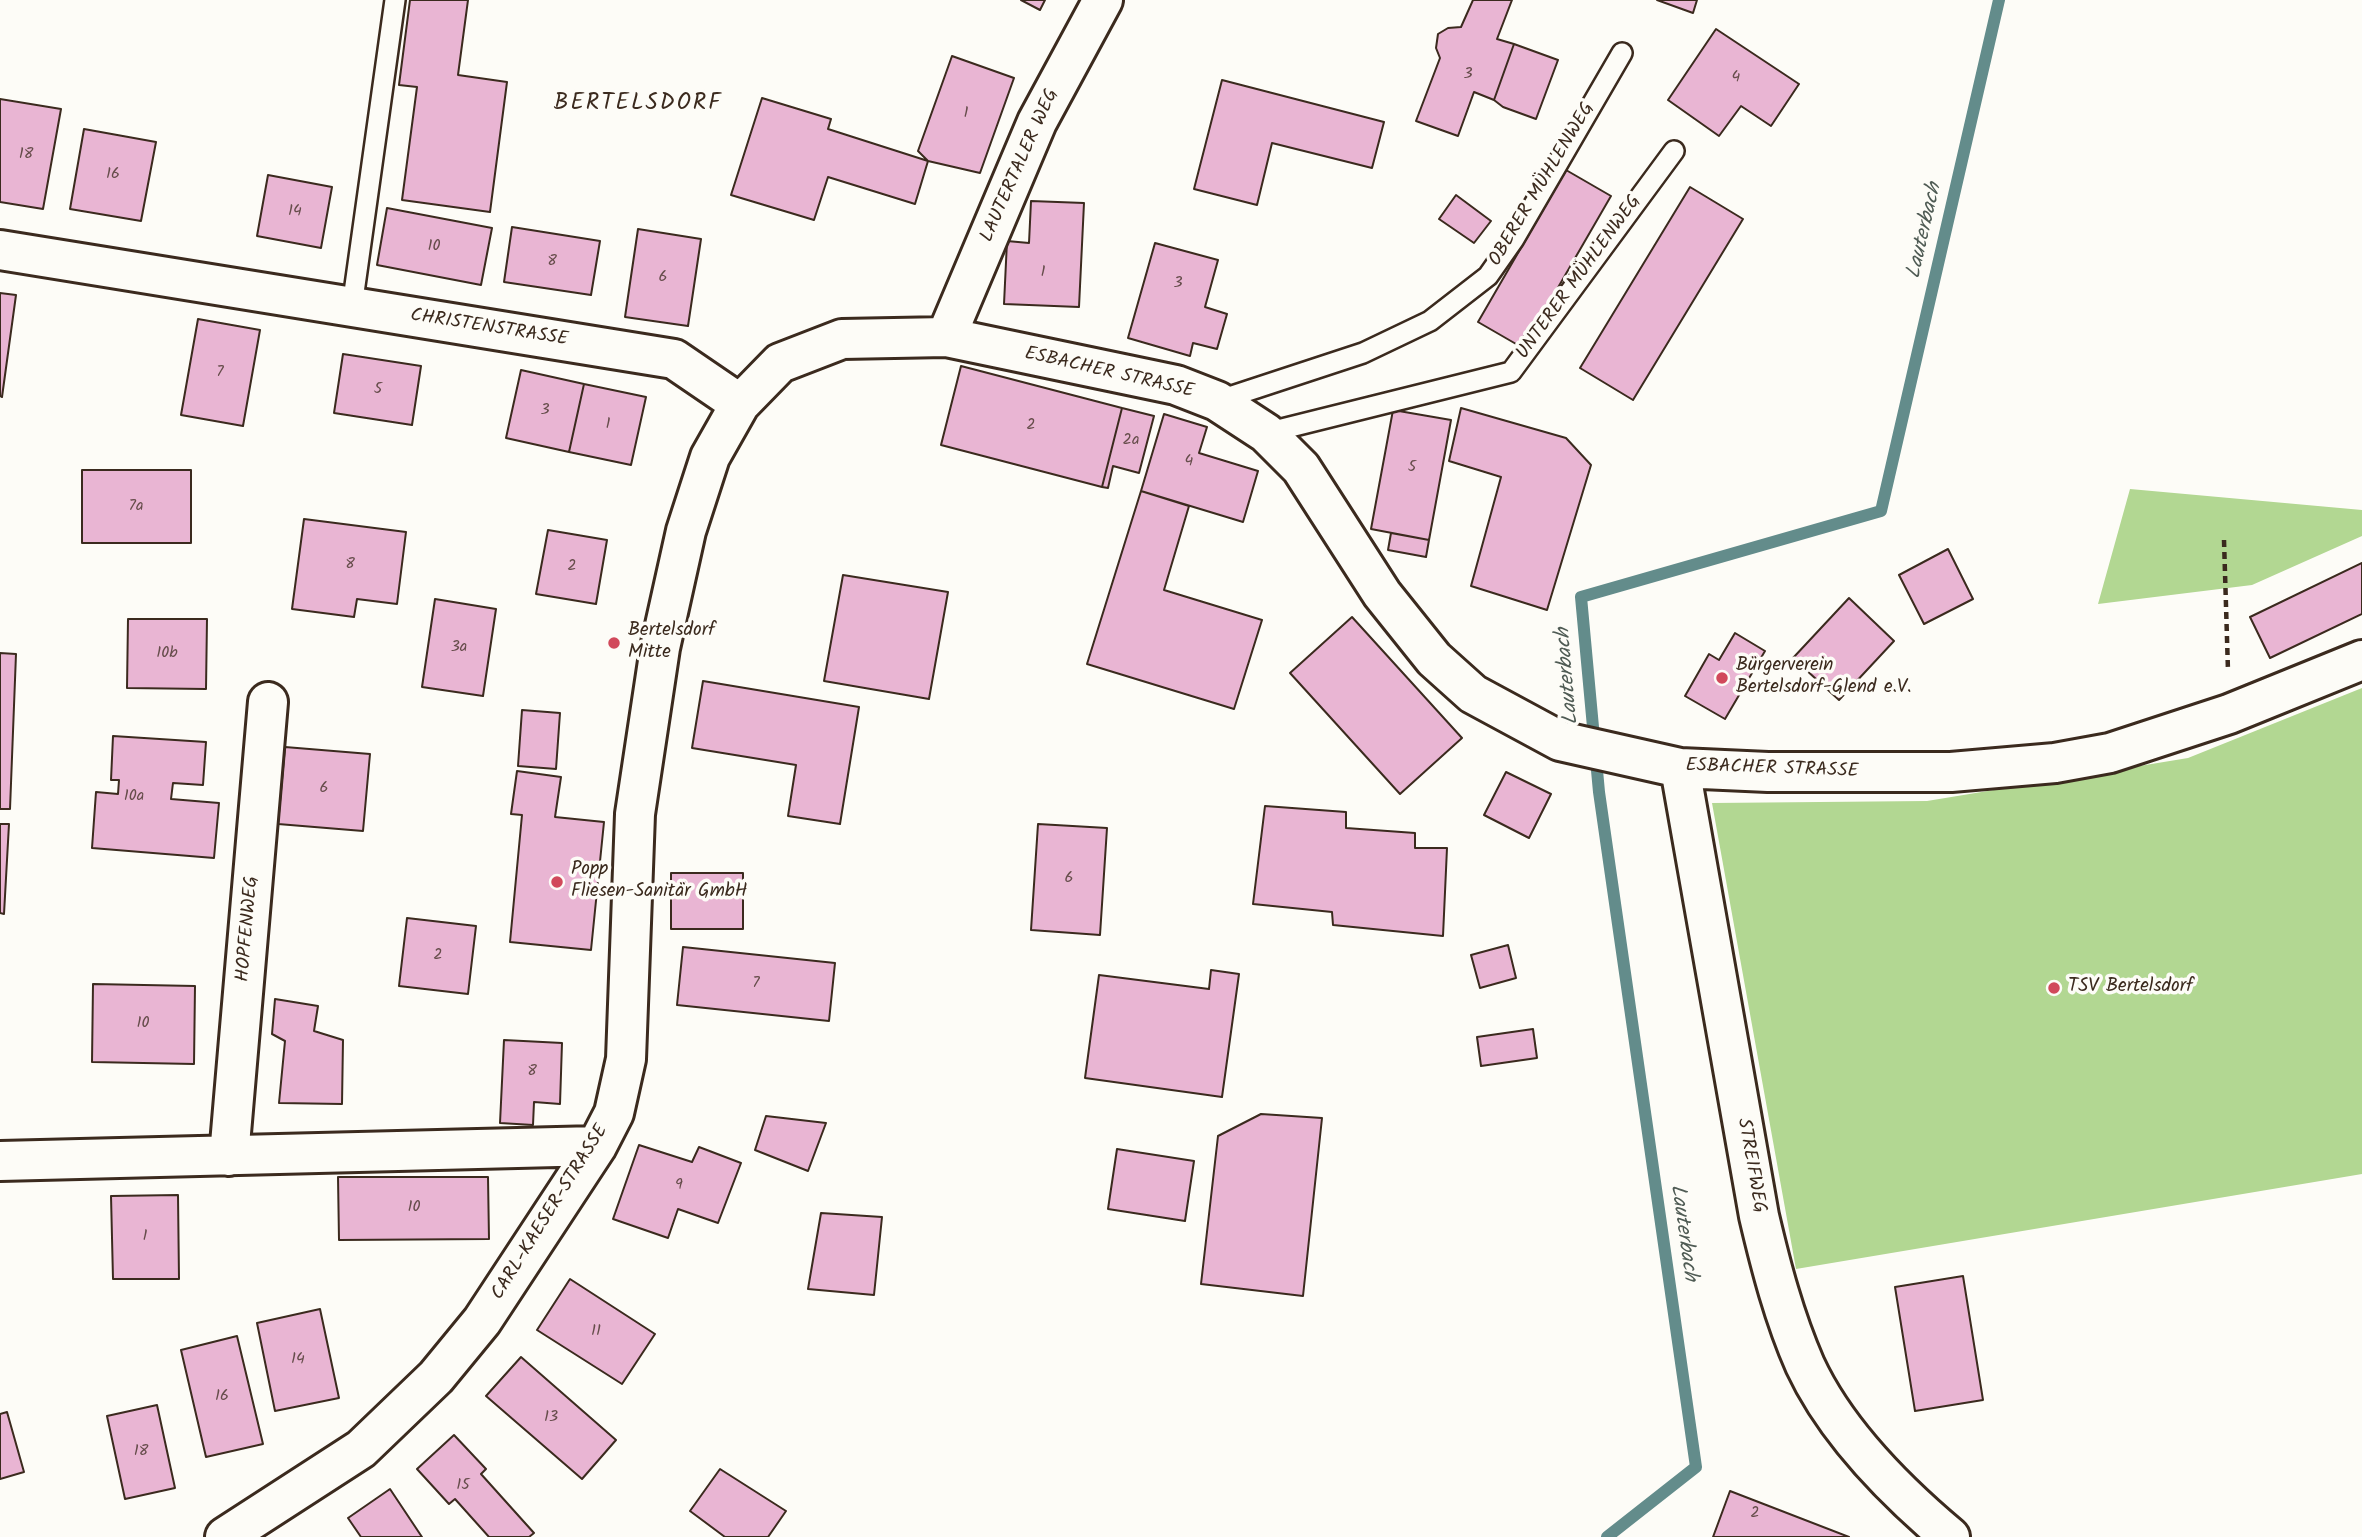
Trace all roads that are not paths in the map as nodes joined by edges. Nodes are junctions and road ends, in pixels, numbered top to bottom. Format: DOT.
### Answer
graph roads {
  1 [pos="396,0"];
  2 [pos="1103,0"];
  3 [pos="1622,53"];
  4 [pos="1674,151"];
  5 [pos="0,250"];
  6 [pos="352,307"];
  7 [pos="946,337"];
  8 [pos="1217,401"];
  9 [pos="740,404"];
  10 [pos="1266,433"];
  11 [pos="2362,660"];
  12 [pos="268,702"];
  13 [pos="1681,768"];
  14 [pos="597,1146"];
  15 [pos="229,1156"];
  16 [pos="0,1161"];
  17 [pos="1932,1531"];
  18 [pos="225,1537"];
  1 -- 6 [label="lane"];
  2 -- 7 [label="street, LAUTERTALER WEG"];
  3 -- 8 [label="lane, OBERER MÜHLENWEG"];
  4 -- 10 [label="lane, UNTERER MÜHLENWEG"];
  5 -- 6 [label="street, CHRISTENSTRASSE"];
  6 -- 9 [label="street, CHRISTENSTRASSE"];
  7 -- 8 [label="street, ESBACHER STRASSE"];
  7 -- 9 [label="street"];
  8 -- 10 [label="street, ESBACHER STRASSE"];
  9 -- 14 [label="street, CARL-KAESER-STRASSE"];
  10 -- 13 [label="street, ESBACHER STRASSE"];
  11 -- 13 [label="street, ESBACHER STRASSE"];
  12 -- 15 [label="street, HOPFENWEG"];
  13 -- 17 [label="street, STREIFWEG"];
  14 -- 15 [label="street"];
  14 -- 18 [label="street, CARL-KAESER-STRASSE"];
  15 -- 16 [label="street"];
}
